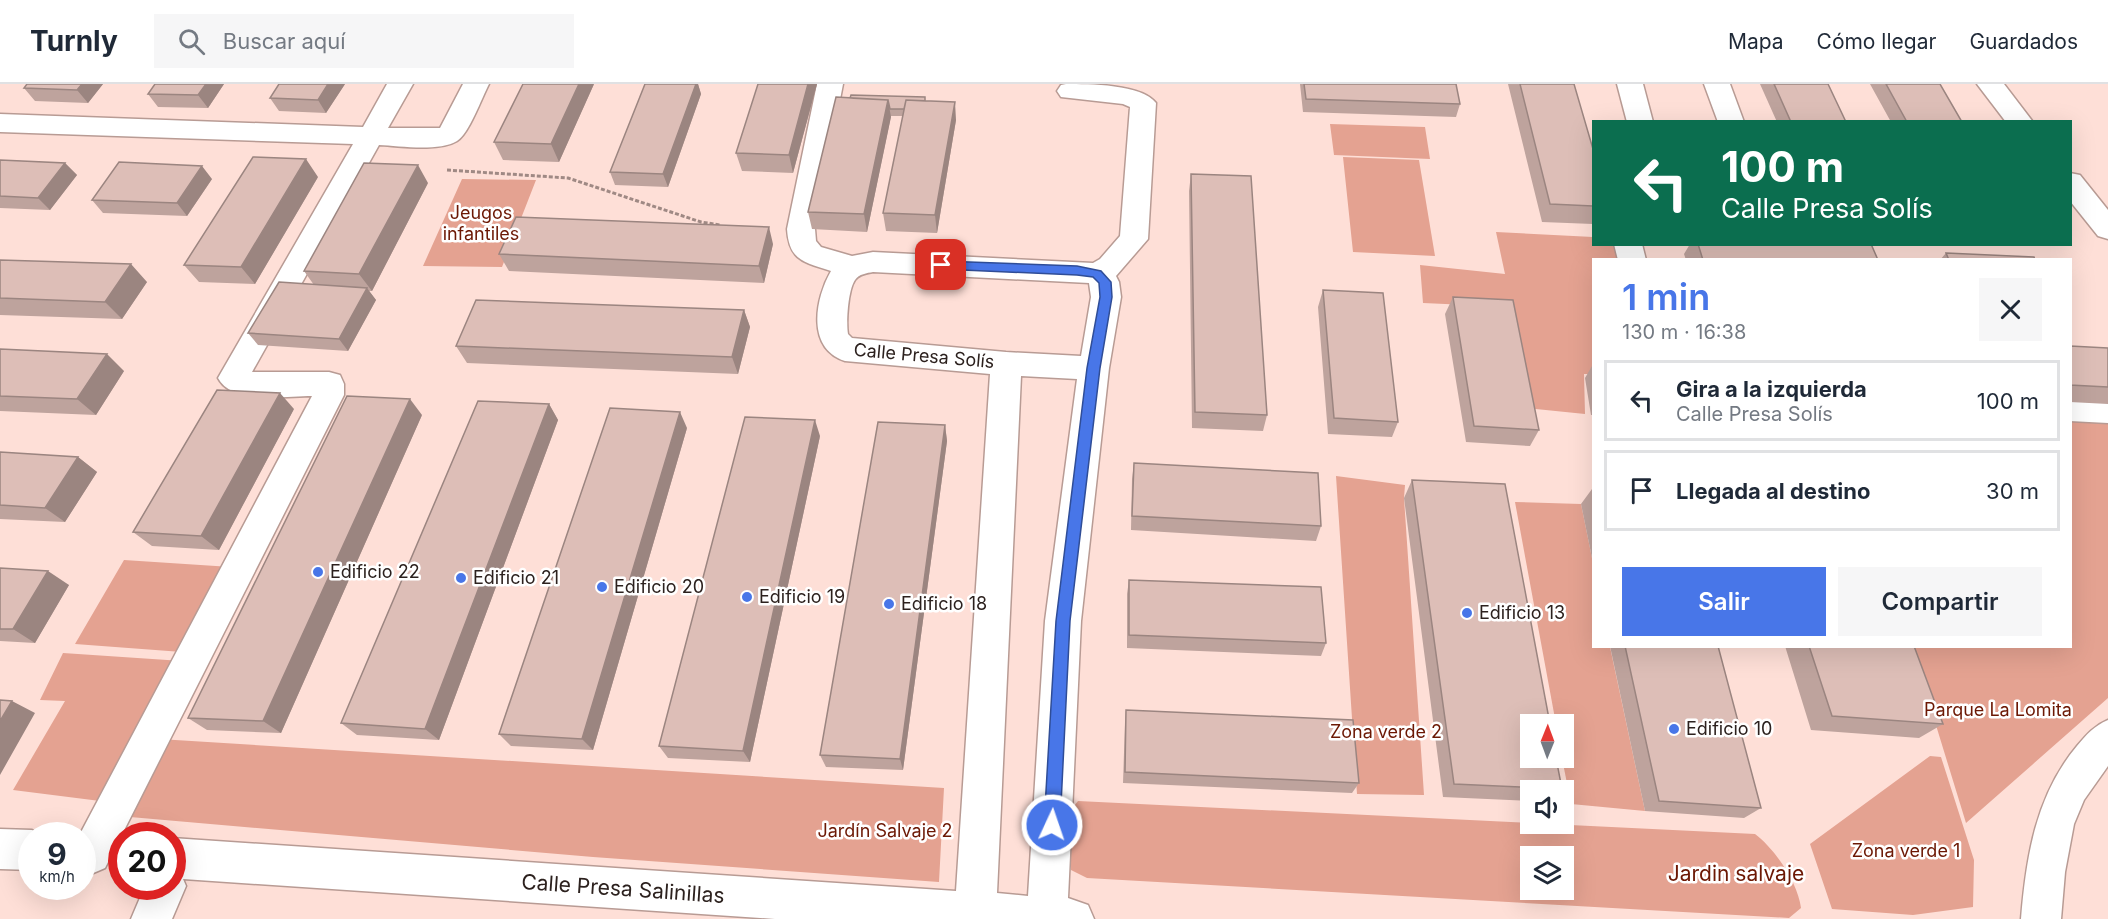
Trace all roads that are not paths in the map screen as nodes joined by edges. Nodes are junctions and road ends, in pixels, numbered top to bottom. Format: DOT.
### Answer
graph roads {
  1 [pos="400,84"];
  2 [pos="476,84"];
  3 [pos="830,84"];
  4 [pos="1630,84"];
  5 [pos="1717,84"];
  6 [pos="1990,84"];
  7 [pos="1070,91"];
  8 [pos="1639,120"];
  9 [pos="1730,120"];
  10 [pos="2018,120"];
  11 [pos="0,123"];
  12 [pos="370,136"];
  13 [pos="2072,184"];
  14 [pos="2108,229"];
  15 [pos="852,267"];
  16 [pos="1097,274"];
  17 [pos="1006,364"];
  18 [pos="1094,368"];
  19 [pos="2072,409"];
  20 [pos="2108,411"];
  21 [pos="2108,738"];
  22 [pos="0,849"];
  23 [pos="18,850"];
  24 [pos="98,854"];
  25 [pos="186,870"];
  26 [pos="159,900"];
  27 [pos="975,916"];
  28 [pos="151,919"];
  29 [pos="1056,919"];
  30 [pos="2041,919"];
  1 -- 12 [label="street"];
  2 -- 12 [label="street"];
  3 -- 15 [label="street"];
  4 -- 8 [label="street"];
  5 -- 9 [label="street"];
  6 -- 10 [label="street"];
  7 -- 16 [label="street"];
  11 -- 12 [label="street"];
  12 -- 24 [label="street"];
  13 -- 14 [label="street"];
  15 -- 16 [label="street"];
  15 -- 17 [label="street, Calle Presa Solís"];
  16 -- 18 [label="street"];
  17 -- 18 [label="street"];
  17 -- 27 [label="street, Calle Presa Solís"];
  18 -- 29 [label="street"];
  19 -- 20 [label="street"];
  21 -- 30 [label="street"];
  22 -- 23 [label="street"];
  25 -- 27 [label="street, Calle Presa Salinillas"];
  26 -- 28 [label="street"];
  27 -- 29 [label="street, Calle Presa Salinillas"];
}
